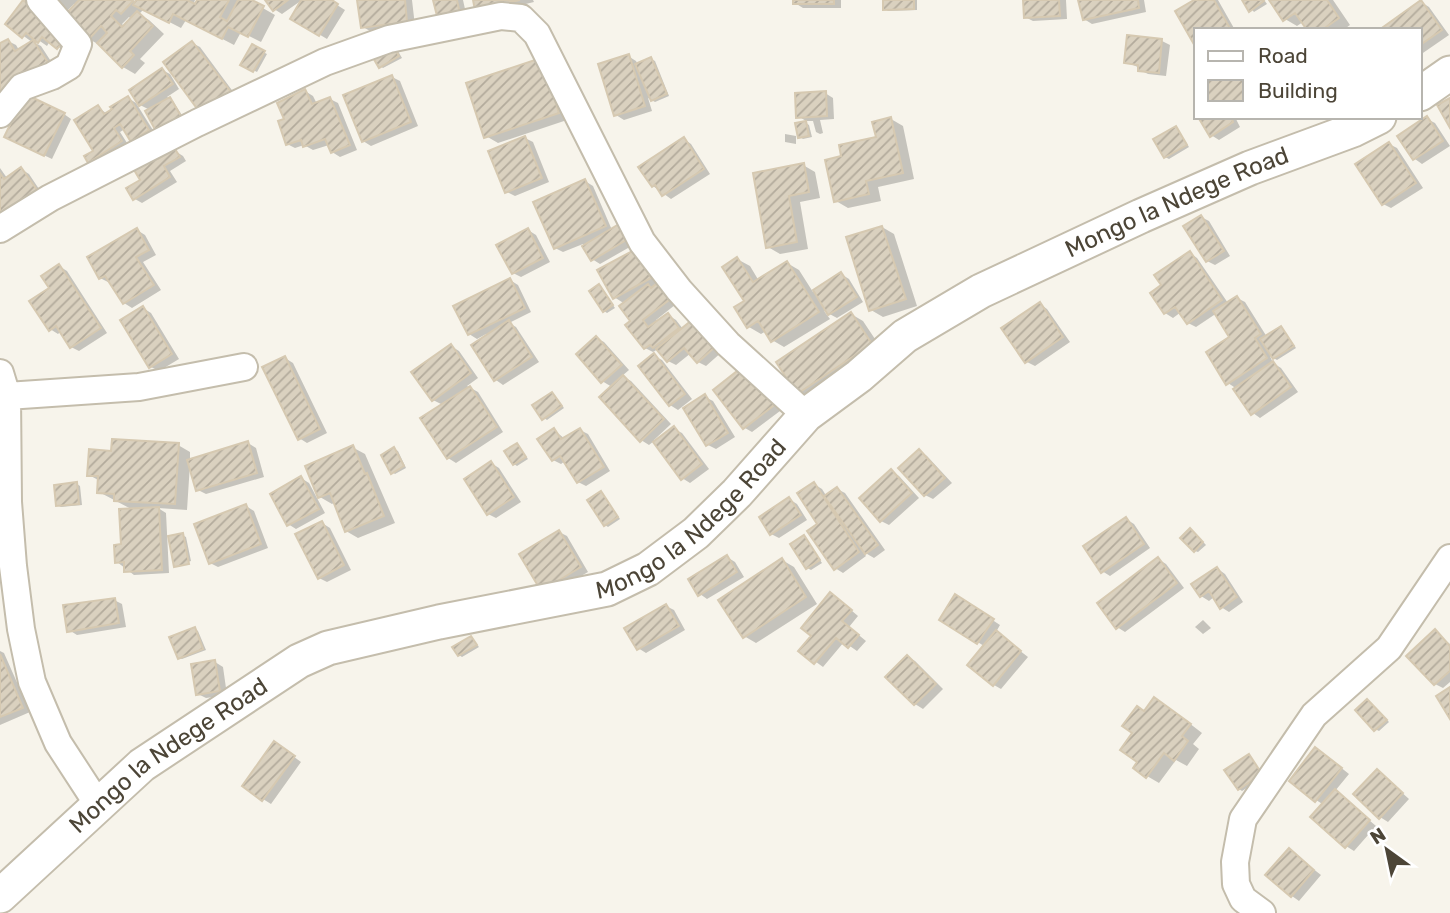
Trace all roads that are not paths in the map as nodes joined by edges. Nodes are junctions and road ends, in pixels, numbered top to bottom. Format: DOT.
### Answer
graph roads {
  1 [pos="40,0"];
  2 [pos="1450,73"];
  3 [pos="1422,93"];
  4 [pos="0,114"];
  5 [pos="1375,119"];
  6 [pos="0,229"];
  7 [pos="244,367"];
  8 [pos="4,384"];
  9 [pos="806,415"];
  10 [pos="1450,558"];
  11 [pos="99,806"];
  12 [pos="0,896"];
  13 [pos="1262,913"];
  1 -- 4 [label="street"];
  2 -- 3 [label="street"];
  5 -- 9 [label="street, Mongo la Ndege Road"];
  6 -- 9 [label="street"];
  7 -- 8 [label="street"];
  8 -- 11 [label="street"];
  9 -- 11 [label="street, Mongo la Ndege Road"];
  10 -- 13 [label="street"];
  11 -- 12 [label="street, Mongo la Ndege Road"];
}
